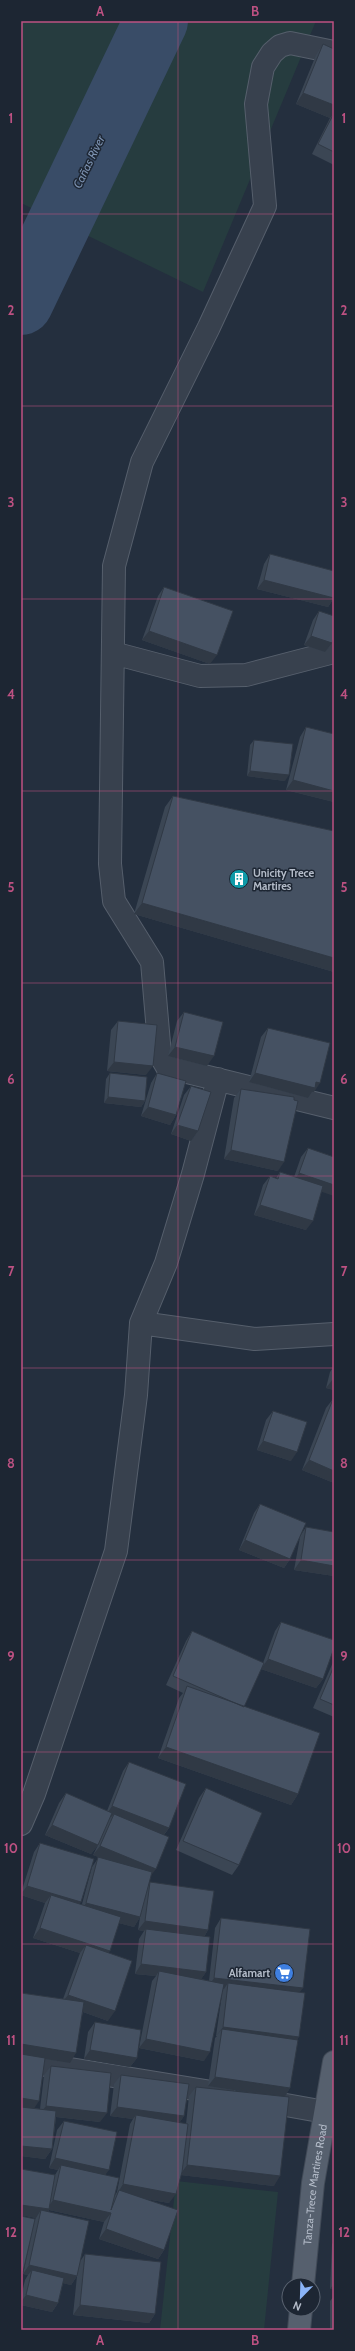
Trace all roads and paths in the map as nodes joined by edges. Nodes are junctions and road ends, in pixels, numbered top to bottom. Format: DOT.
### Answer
graph roads {
  1 [pos="334,52"];
  2 [pos="334,652"];
  3 [pos="113,653"];
  4 [pos="218,1079"];
  5 [pos="334,1108"];
  6 [pos="141,1323"];
  7 [pos="334,1334"];
  8 [pos="21,1824"];
  9 [pos="21,2061"];
  10 [pos="334,2062"];
  11 [pos="326,2112"];
  12 [pos="304,2277"];
  13 [pos="300,2317"];
  14 [pos="299,2330"];
  1 -- 3 [label="street"];
  2 -- 3 [label="street"];
  3 -- 4 [label="street"];
  4 -- 5 [label="street"];
  4 -- 6 [label="street"];
  6 -- 7 [label="street"];
  6 -- 8 [label="street"];
  9 -- 11 [label="street"];
  10 -- 11 [label="main road, Tanza-Trece Martires Road"];
  11 -- 12 [label="main road, Tanza-Trece Martires Road"];
  13 -- 14 [label="main road"];
}
